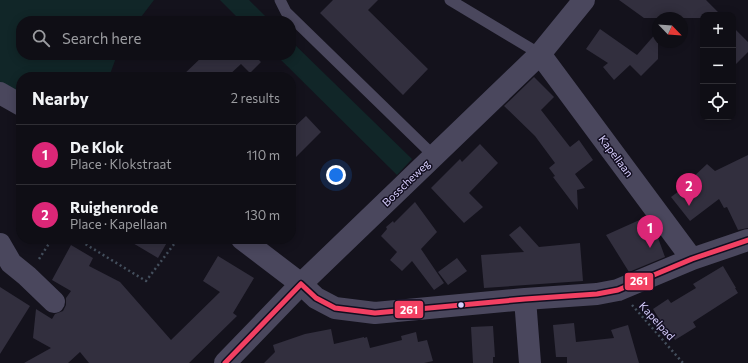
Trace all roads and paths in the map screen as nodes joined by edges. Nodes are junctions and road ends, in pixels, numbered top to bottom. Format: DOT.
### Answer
graph roads {
  1 [pos="280,0"];
  2 [pos="450,0"];
  3 [pos="584,0"];
  4 [pos="290,16"];
  5 [pos="296,22"];
  6 [pos="540,54"];
  7 [pos="0,93"];
  8 [pos="16,102"];
  9 [pos="434,156"];
  10 [pos="748,240"];
  11 [pos="0,244"];
  12 [pos="49,244"];
  13 [pos="85,244"];
  14 [pos="174,244"];
  15 [pos="249,244"];
  16 [pos="692,259"];
  17 [pos="27,276"];
  18 [pos="301,284"];
  19 [pos="618,290"];
  20 [pos="525,299"];
  21 [pos="54,302"];
  22 [pos="225,363"];
  23 [pos="530,363"];
  24 [pos="683,363"];
  1 -- 4 [label="lane"];
  2 -- 6 [label="lane"];
  3 -- 6 [label="street, Bosscheweg"];
  5 -- 9 [label="lane"];
  6 -- 9 [label="street, Bosscheweg"];
  6 -- 16 [label="street, Kapellaan"];
  7 -- 8 [label="street"];
  9 -- 18 [label="street, Bosscheweg"];
  10 -- 16 [label="street"];
  11 -- 17 [label="street"];
  12 -- 17 [label="path"];
  13 -- 14 [label="path"];
  15 -- 18 [label="street"];
  16 -- 19 [label="street"];
  17 -- 21 [label="street"];
  18 -- 20 [label="street"];
  18 -- 22 [label="street, Bosscheweg"];
  19 -- 20 [label="street"];
  19 -- 24 [label="path, Kapelpad"];
  20 -- 23 [label="street"];
}
